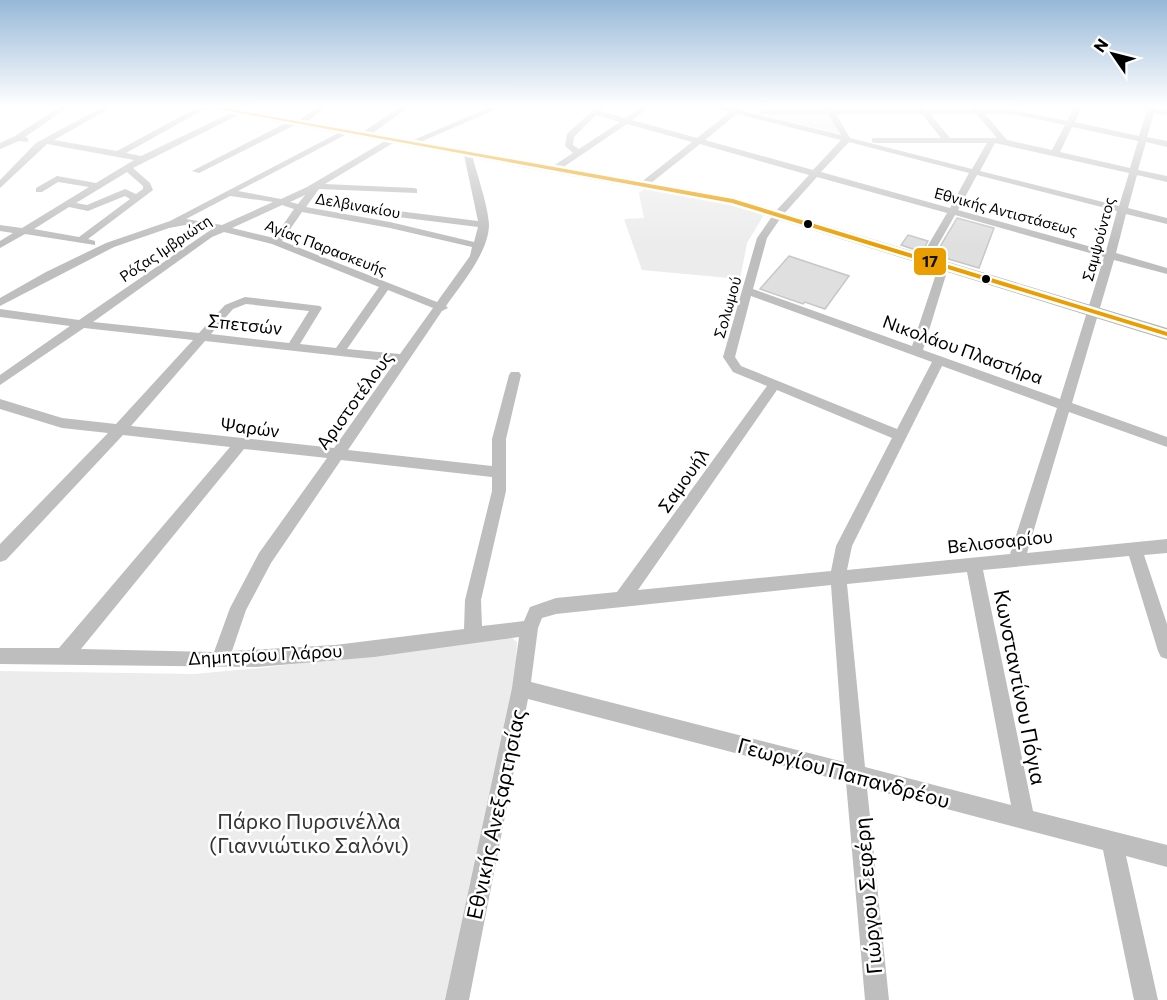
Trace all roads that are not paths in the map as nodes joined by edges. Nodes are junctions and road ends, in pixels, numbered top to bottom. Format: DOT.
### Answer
graph roads {
  1 [pos="34,153"];
  2 [pos="110,153"];
  3 [pos="157,153"];
  4 [pos="234,153"];
  5 [pos="306,153"];
  6 [pos="371,153"];
  7 [pos="455,153"];
  8 [pos="577,153"];
  9 [pos="683,153"];
  10 [pos="740,153"];
  11 [pos="835,153"];
  12 [pos="901,153"];
  13 [pos="986,153"];
  14 [pos="1055,153"];
  15 [pos="1138,153"];
  16 [pos="118,154"];
  17 [pos="468,155"];
  18 [pos="142,159"];
  19 [pos="127,167"];
  20 [pos="553,170"];
  21 [pos="196,171"];
  22 [pos="1132,171"];
  23 [pos="975,172"];
  24 [pos="75,174"];
  25 [pos="816,174"];
  26 [pos="1167,179"];
  27 [pos="65,180"];
  28 [pos="0,185"];
  29 [pos="643,185"];
  30 [pos="97,186"];
  31 [pos="316,186"];
  32 [pos="39,190"];
  33 [pos="414,191"];
  34 [pos="231,193"];
  35 [pos="137,199"];
  36 [pos="281,201"];
  37 [pos="67,204"];
  38 [pos="300,209"];
  39 [pos="1122,209"];
  40 [pos="374,211"];
  41 [pos="952,211"];
  42 [pos="778,214"];
  43 [pos="1167,220"];
  44 [pos="170,224"];
  45 [pos="483,225"];
  46 [pos="0,228"];
  47 [pos="222,228"];
  48 [pos="24,230"];
  49 [pos="82,239"];
  50 [pos="276,242"];
  51 [pos="0,245"];
  52 [pos="110,245"];
  53 [pos="480,246"];
  54 [pos="1110,255"];
  55 [pos="925,260"];
  56 [pos="944,265"];
  57 [pos="1167,271"];
  58 [pos="386,285"];
  59 [pos="747,291"];
  60 [pos="0,303"];
  61 [pos="442,308"];
  62 [pos="1094,311"];
  63 [pos="0,313"];
  64 [pos="81,324"];
  65 [pos="1167,334"];
  66 [pos="200,337"];
  67 [pos="292,347"];
  68 [pos="916,351"];
  69 [pos="339,352"];
  70 [pos="405,359"];
  71 [pos="939,360"];
  72 [pos="515,375"];
  73 [pos="0,381"];
  74 [pos="775,384"];
  75 [pos="0,404"];
  76 [pos="1064,404"];
  77 [pos="119,430"];
  78 [pos="900,436"];
  79 [pos="1167,441"];
  80 [pos="240,444"];
  81 [pos="336,455"];
  82 [pos="499,471"];
  83 [pos="1167,546"];
  84 [pos="1134,548"];
  85 [pos="0,555"];
  86 [pos="1017,558"];
  87 [pos="974,564"];
  88 [pos="838,577"];
  89 [pos="622,599"];
  90 [pos="529,628"];
  91 [pos="473,635"];
  92 [pos="1167,651"];
  93 [pos="0,656"];
  94 [pos="64,656"];
  95 [pos="220,660"];
  96 [pos="521,688"];
  97 [pos="856,775"];
  98 [pos="1024,819"];
  99 [pos="1112,842"];
  100 [pos="1167,856"];
  101 [pos="457,1000"];
  102 [pos="877,1000"];
  103 [pos="1146,1000"];
  1 -- 28 [label="street"];
  2 -- 16 [label="street"];
  3 -- 18 [label="street"];
  4 -- 21 [label="street"];
  5 -- 34 [label="street"];
  6 -- 31 [label="street, Ρόζας Ιμβριώτη"];
  7 -- 17 [label="main road"];
  8 -- 20 [label="street"];
  9 -- 29 [label="street"];
  10 -- 25 [label="street, Εθνικής Αντιστάσεως"];
  11 -- 25 [label="street, Σολωμού"];
  12 -- 23 [label="street"];
  13 -- 23 [label="street"];
  14 -- 22 [label="street"];
  15 -- 22 [label="street, Σαμψούντος"];
  16 -- 18 [label="street"];
  17 -- 20 [label="main road"];
  17 -- 45 [label="street, Αριστοτέλους"];
  18 -- 19 [label="street"];
  19 -- 30 [label="street"];
  19 -- 35 [label="street"];
  20 -- 29 [label="main road"];
  22 -- 26 [label="street"];
  22 -- 39 [label="street, Σαμψούντος"];
  23 -- 39 [label="street"];
  23 -- 41 [label="street"];
  24 -- 27 [label="street"];
  25 -- 41 [label="street, Εθνικής Αντιστάσεως"];
  25 -- 42 [label="street, Σολωμού"];
  27 -- 30 [label="street"];
  27 -- 32 [label="street"];
  29 -- 42 [label="main road"];
  30 -- 37 [label="street"];
  31 -- 33 [label="street"];
  31 -- 36 [label="street, Ρόζας Ιμβριώτη"];
  31 -- 38 [label="street"];
  34 -- 36 [label="street, Δελβινακίου"];
  34 -- 44 [label="street"];
  35 -- 37 [label="street"];
  35 -- 49 [label="street"];
  36 -- 38 [label="street, Δελβινακίου"];
  36 -- 47 [label="street, Ρόζας Ιμβριώτη"];
  37 -- 48 [label="street"];
  38 -- 50 [label="street"];
  38 -- 53 [label="street, Δελβινακίου"];
  39 -- 43 [label="street"];
  39 -- 54 [label="street, Σαμψούντος"];
  40 -- 45 [label="street"];
  41 -- 54 [label="street, Εθνικής Αντιστάσεως"];
  41 -- 55 [label="street"];
  42 -- 55 [label="main road"];
  42 -- 59 [label="street, Σολωμού"];
  44 -- 47 [label="street, Αγίας Παρασκευής"];
  44 -- 52 [label="street, Αγίας Παρασκευής"];
  45 -- 53 [label="street, Αριστοτέλους"];
  46 -- 48 [label="street"];
  47 -- 50 [label="street, Αγίας Παρασκευής"];
  47 -- 64 [label="street, Ρόζας Ιμβριώτη"];
  48 -- 49 [label="street"];
  48 -- 51 [label="street"];
  49 -- 52 [label="street"];
  50 -- 58 [label="street, Αγίας Παρασκευής"];
  52 -- 60 [label="street, Αγίας Παρασκευής"];
  53 -- 61 [label="street, Αριστοτέλους"];
  54 -- 57 [label="street, Εθνικής Αντιστάσεως"];
  54 -- 62 [label="street, Σαμψούντος"];
  55 -- 56 [label="main road"];
  56 -- 62 [label="main road"];
  56 -- 68 [label="street"];
  58 -- 61 [label="street, Αγίας Παρασκευής"];
  58 -- 69 [label="street"];
  59 -- 68 [label="street, Νικολάου Πλαστήρα"];
  59 -- 74 [label="street, Σολωμού"];
  61 -- 70 [label="street, Αριστοτέλους"];
  62 -- 65 [label="main road"];
  62 -- 76 [label="street, Σαμψούντος"];
  63 -- 64 [label="street, Σπετσών"];
  64 -- 66 [label="street, Σπετσών"];
  64 -- 73 [label="street, Ρόζας Ιμβριώτη"];
  66 -- 67 [label="street, Σπετσών"];
  66 -- 67 [label="street"];
  66 -- 77 [label="street"];
  67 -- 69 [label="street, Σπετσών"];
  68 -- 71 [label="street, Νικολάου Πλαστήρα"];
  69 -- 70 [label="street, Σπετσών"];
  70 -- 81 [label="street, Αριστοτέλους"];
  71 -- 76 [label="street, Νικολάου Πλαστήρα"];
  71 -- 78 [label="street, Γιώργου Σεφέρη"];
  72 -- 82 [label="street"];
  74 -- 78 [label="street"];
  74 -- 89 [label="street, Σαμουήλ"];
  75 -- 77 [label="street, Ψαρών"];
  76 -- 79 [label="street, Νικολάου Πλαστήρα"];
  76 -- 86 [label="street, Σαμψούντος"];
  77 -- 80 [label="street, Ψαρών"];
  77 -- 85 [label="street"];
  78 -- 88 [label="street, Γιώργου Σεφέρη"];
  80 -- 81 [label="street, Ψαρών"];
  80 -- 94 [label="street"];
  81 -- 82 [label="street, Ψαρών"];
  81 -- 95 [label="street, Αριστοτέλους"];
  82 -- 91 [label="street"];
  83 -- 84 [label="street, Βελισσαρίου"];
  84 -- 86 [label="street, Βελισσαρίου"];
  84 -- 92 [label="street"];
  86 -- 87 [label="street, Βελισσαρίου"];
  87 -- 88 [label="street, Βελισσαρίου"];
  87 -- 98 [label="street, Κωνσταντίνου Πόγια"];
  88 -- 89 [label="street, Βελισσαρίου"];
  88 -- 97 [label="street, Γιώργου Σεφέρη"];
  89 -- 90 [label="street, Βελισσαρίου"];
  90 -- 91 [label="street, Δημητρίου Γλάρου"];
  90 -- 96 [label="street, Εθνικής Ανεξαρτησίας"];
  91 -- 95 [label="street, Δημητρίου Γλάρου"];
  93 -- 94 [label="street, Δημητρίου Γλάρου"];
  94 -- 95 [label="street, Δημητρίου Γλάρου"];
  96 -- 97 [label="street, Γεωργίου Παπανδρέου"];
  96 -- 101 [label="street, Εθνικής Ανεξαρτησίας"];
  97 -- 98 [label="street, Γεωργίου Παπανδρέου"];
  97 -- 102 [label="street, Γιώργου Σεφέρη"];
  98 -- 99 [label="street, Γεωργίου Παπανδρέου"];
  99 -- 100 [label="street, Γεωργίου Παπανδρέου"];
  99 -- 103 [label="street"];
}
